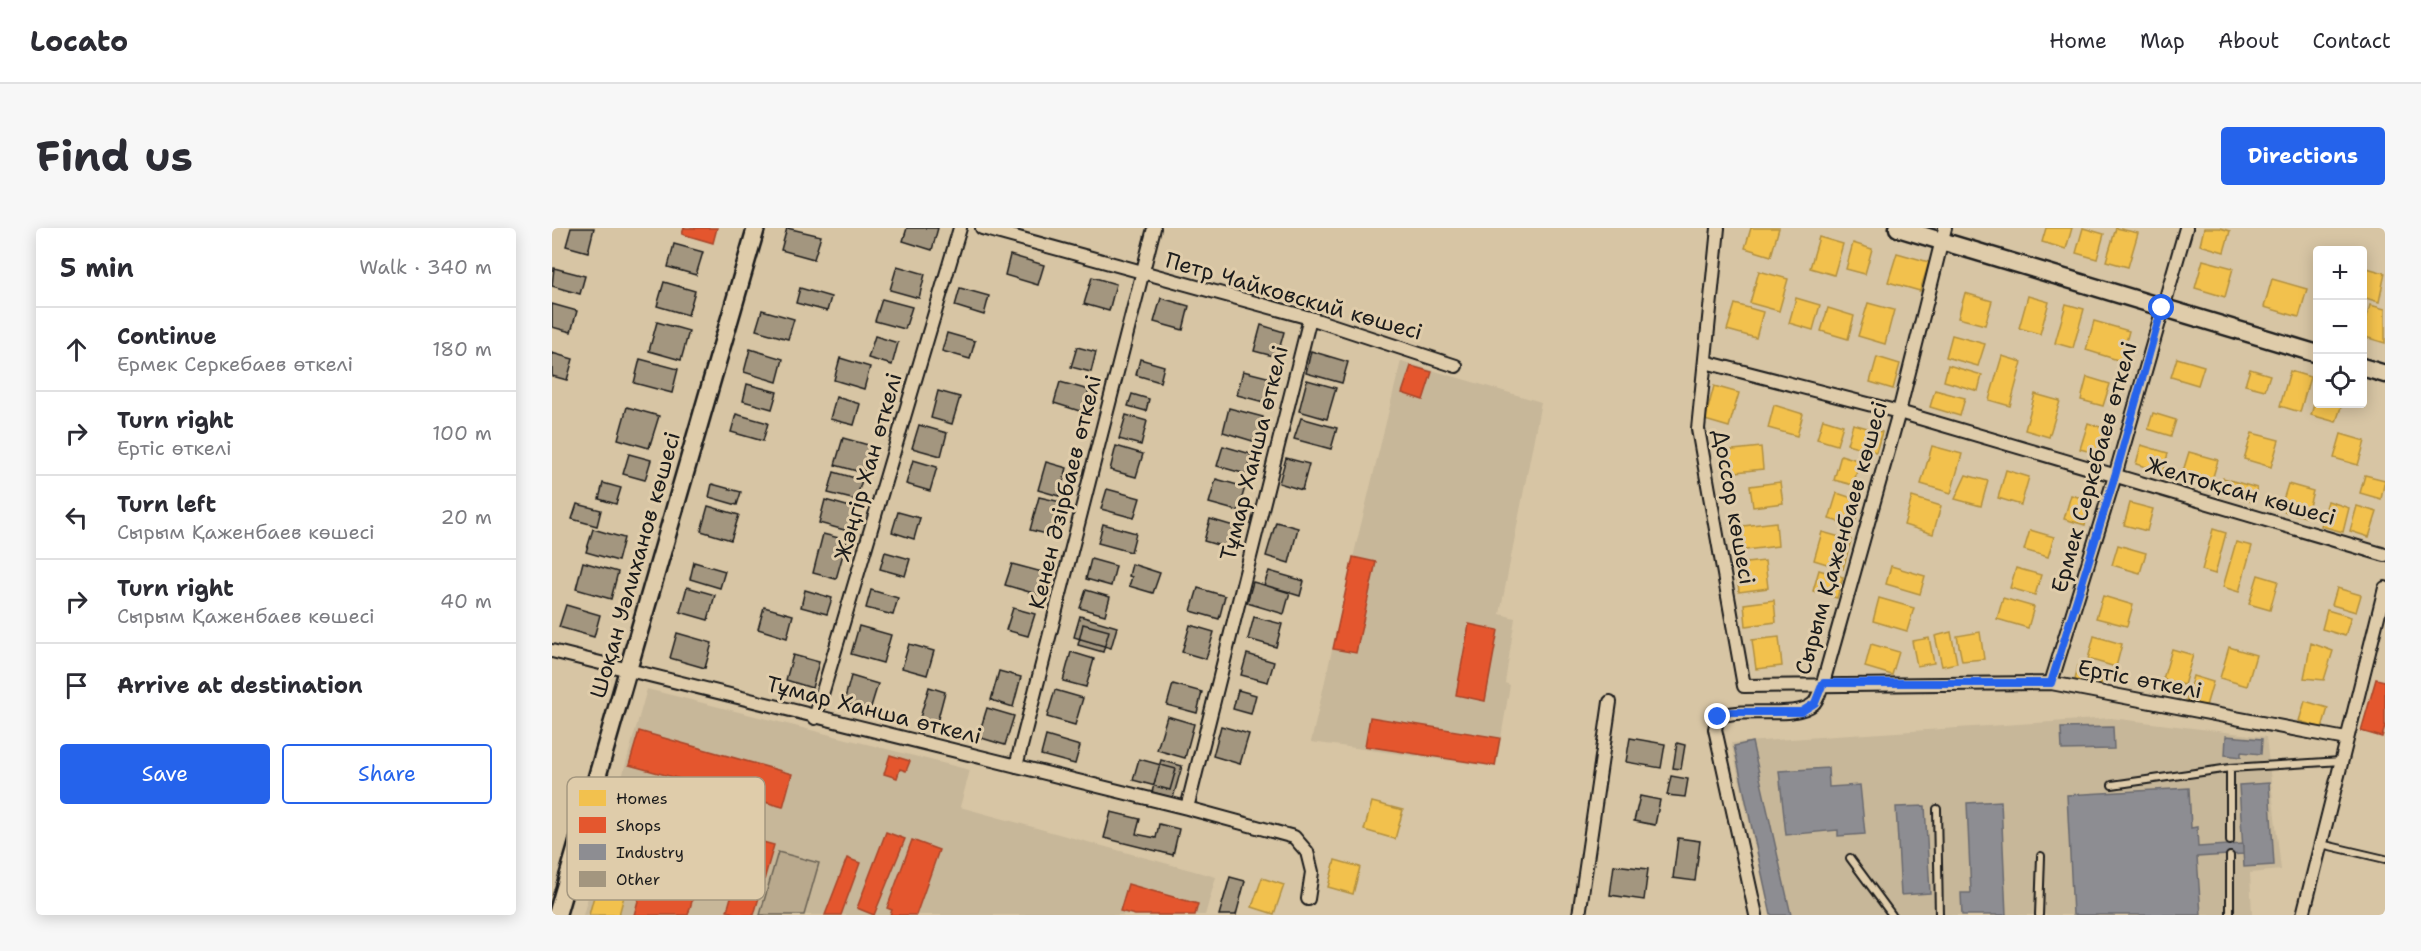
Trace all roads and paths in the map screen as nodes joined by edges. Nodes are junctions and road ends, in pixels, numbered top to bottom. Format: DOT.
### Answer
graph roads {
  1 [pos="756,228"];
  2 [pos="960,228"];
  3 [pos="982,228"];
  4 [pos="1154,228"];
  5 [pos="1718,228"];
  6 [pos="1898,228"];
  7 [pos="2186,228"];
  8 [pos="1944,234"];
  9 [pos="1142,274"];
  10 [pos="2162,308"];
  11 [pos="1310,318"];
  12 [pos="2313,353"];
  13 [pos="1705,362"];
  14 [pos="1456,366"];
  15 [pos="2367,369"];
  16 [pos="2385,374"];
  17 [pos="1899,412"];
  18 [pos="2115,476"];
  19 [pos="2385,555"];
  20 [pos="2385,588"];
  21 [pos="552,651"];
  22 [pos="629,670"];
  23 [pos="1823,683"];
  24 [pos="2051,683"];
  25 [pos="1744,686"];
  26 [pos="1610,702"];
  27 [pos="815,718"];
  28 [pos="2346,739"];
  29 [pos="2341,761"];
  30 [pos="1017,766"];
  31 [pos="2230,768"];
  32 [pos="598,777"];
  33 [pos="2112,784"];
  34 [pos="1187,808"];
  35 [pos="1937,809"];
  36 [pos="2230,841"];
  37 [pos="2321,844"];
  38 [pos="2041,856"];
  39 [pos="2230,856"];
  40 [pos="1850,858"];
  41 [pos="2385,859"];
  42 [pos="567,881"];
  43 [pos="1308,898"];
  44 [pos="557,915"];
  45 [pos="1579,915"];
  46 [pos="1756,915"];
  47 [pos="1892,915"];
  48 [pos="1939,915"];
  49 [pos="2039,915"];
  50 [pos="2230,915"];
  51 [pos="2303,915"];
  1 -- 22 [label="main road, Шоқан Уәлиханов көшесі"];
  2 -- 27 [label="street, Жәңгір Хан өткелі"];
  3 -- 9 [label="street, Петр Чайковский көшесі"];
  4 -- 9 [label="street, Кенен Әзірбаев өткелі"];
  5 -- 13 [label="street, Доссор көшесі"];
  6 -- 8 [label="main road"];
  7 -- 10 [label="street, Ермек Серкебаев өткелі"];
  8 -- 10 [label="main road"];
  8 -- 17 [label="street, Сырым Қаженбаев көшесі"];
  9 -- 11 [label="street, Петр Чайковский көшесі"];
  9 -- 30 [label="street, Кенен Әзірбаев өткелі"];
  10 -- 12 [label="main road"];
  10 -- 18 [label="street, Ермек Серкебаев өткелі"];
  11 -- 14 [label="street, Петр Чайковский көшесі"];
  11 -- 34 [label="street, Тұмар Ханша өткелі"];
  13 -- 17 [label="street, Желтоқсан көшесі"];
  13 -- 25 [label="street, Доссор көшесі"];
  15 -- 16 [label="main road"];
  17 -- 18 [label="street, Желтоқсан көшесі"];
  17 -- 23 [label="street, Сырым Қаженбаев көшесі"];
  18 -- 19 [label="street, Желтоқсан көшесі"];
  18 -- 24 [label="street, Ермек Серкебаев өткелі"];
  20 -- 28 [label="street"];
  21 -- 22 [label="street, Тұмар Ханша өткелі"];
  22 -- 27 [label="street, Тұмар Ханша өткелі"];
  22 -- 32 [label="main road, Шоқан Уәлиханов көшесі"];
  23 -- 24 [label="street, Ертіс өткелі"];
  23 -- 25 [label="street, Ертіс өткелі"];
  23 -- 46 [label="street, Сырым Қаженбаев көшесі"];
  24 -- 28 [label="street, Ертіс өткелі"];
  26 -- 45 [label="street"];
  27 -- 30 [label="street, Тұмар Ханша өткелі"];
  28 -- 29 [label="street"];
  29 -- 31 [label="lane"];
  29 -- 37 [label="street"];
  30 -- 34 [label="street, Тұмар Ханша өткелі"];
  31 -- 33 [label="lane"];
  31 -- 36 [label="lane"];
  34 -- 43 [label="street, Тұмар Ханша өткелі"];
  35 -- 48 [label="lane"];
  37 -- 41 [label="lane"];
  37 -- 51 [label="street"];
  38 -- 49 [label="lane"];
  39 -- 50 [label="lane"];
  40 -- 47 [label="lane"];
  42 -- 44 [label="main road, Шоқан Уәлиханов көшесі"];
}
